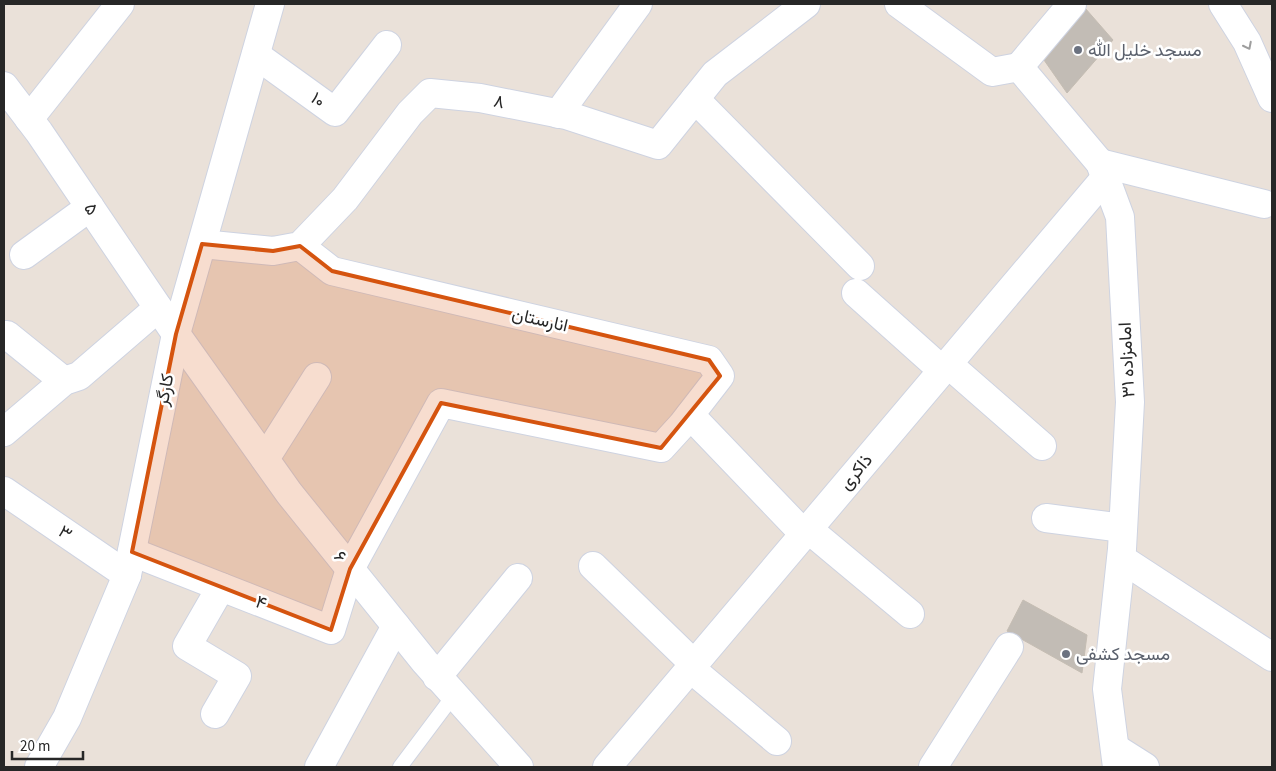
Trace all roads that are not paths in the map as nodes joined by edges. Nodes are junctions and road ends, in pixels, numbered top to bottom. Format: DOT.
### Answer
graph roads {
  1 [pos="120,4"];
  2 [pos="806,4"];
  3 [pos="899,4"];
  4 [pos="1072,4"];
  5 [pos="1223,4"];
  6 [pos="268,5"];
  7 [pos="635,5"];
  8 [pos="387,45"];
  9 [pos="256,55"];
  10 [pos="1019,67"];
  11 [pos="4,86"];
  12 [pos="1272,98"];
  13 [pos="695,99"];
  14 [pos="558,114"];
  15 [pos="29,118"];
  16 [pos="1103,170"];
  17 [pos="1264,204"];
  18 [pos="90,207"];
  19 [pos="202,244"];
  20 [pos="300,246"];
  21 [pos="24,255"];
  22 [pos="860,266"];
  23 [pos="856,293"];
  24 [pos="158,308"];
  25 [pos="176,334"];
  26 [pos="7,335"];
  27 [pos="945,367"];
  28 [pos="316,377"];
  29 [pos="64,381"];
  30 [pos="686,420"];
  31 [pos="4,432"];
  32 [pos="1042,446"];
  33 [pos="264,459"];
  34 [pos="4,491"];
  35 [pos="1046,518"];
  36 [pos="1124,528"];
  37 [pos="806,532"];
  38 [pos="1122,559"];
  39 [pos="129,564"];
  40 [pos="593,566"];
  41 [pos="350,569"];
  42 [pos="518,578"];
  43 [pos="221,587"];
  44 [pos="910,614"];
  45 [pos="396,626"];
  46 [pos="1009,647"];
  47 [pos="1272,657"];
  48 [pos="692,666"];
  49 [pos="446,686"];
  50 [pos="215,714"];
  51 [pos="777,741"];
  52 [pos="1116,758"];
  53 [pos="39,767"];
  54 [pos="319,767"];
  55 [pos="400,767"];
  56 [pos="519,767"];
  57 [pos="607,767"];
  58 [pos="933,767"];
  59 [pos="1146,767"];
  1 -- 15 [label="street"];
  2 -- 13 [label="street, ۸"];
  3 -- 10 [label="street"];
  4 -- 10 [label="street"];
  5 -- 12 [label="street, one-way"];
  6 -- 9 [label="street, کارگر"];
  7 -- 14 [label="street"];
  8 -- 9 [label="street, ۱۰"];
  9 -- 19 [label="street, کارگر"];
  10 -- 16 [label="street, امامزاده ۳۱"];
  11 -- 15 [label="street, ۵"];
  13 -- 14 [label="street, ۸"];
  13 -- 22 [label="street"];
  14 -- 20 [label="street, ۸"];
  15 -- 18 [label="street, ۵"];
  16 -- 17 [label="street"];
  16 -- 27 [label="street, ذاکری"];
  16 -- 36 [label="street, امامزاده ۳۱"];
  18 -- 21 [label="street"];
  18 -- 24 [label="street, ۵"];
  19 -- 20 [label="street"];
  19 -- 25 [label="street, کارگر"];
  20 -- 30 [label="street, انارستان"];
  23 -- 27 [label="street"];
  24 -- 25 [label="street, ۵"];
  24 -- 29 [label="street"];
  25 -- 33 [label="street, ۶"];
  25 -- 39 [label="street, کارگر"];
  26 -- 29 [label="street"];
  27 -- 32 [label="street"];
  27 -- 37 [label="street, ذاکری"];
  28 -- 33 [label="street"];
  29 -- 31 [label="street"];
  30 -- 37 [label="street"];
  30 -- 41 [label="street"];
  33 -- 41 [label="street, ۶"];
  34 -- 39 [label="street, ۳"];
  35 -- 36 [label="street"];
  36 -- 38 [label="street, امامزاده ۳۱"];
  37 -- 44 [label="street"];
  37 -- 48 [label="street, ذاکری"];
  38 -- 47 [label="street"];
  38 -- 52 [label="street, امامزاده ۳۱"];
  39 -- 43 [label="street, ۴"];
  39 -- 53 [label="street, کارگر"];
  40 -- 48 [label="street"];
  41 -- 43 [label="street, ۴"];
  41 -- 45 [label="street, ۶"];
  42 -- 49 [label="street"];
  43 -- 50 [label="street"];
  45 -- 49 [label="street, ۶"];
  45 -- 54 [label="street"];
  46 -- 58 [label="street"];
  48 -- 51 [label="street"];
  48 -- 57 [label="street, ذاکری"];
  49 -- 55 [label="lane"];
  49 -- 56 [label="street, ۶"];
  52 -- 59 [label="street"];
}
